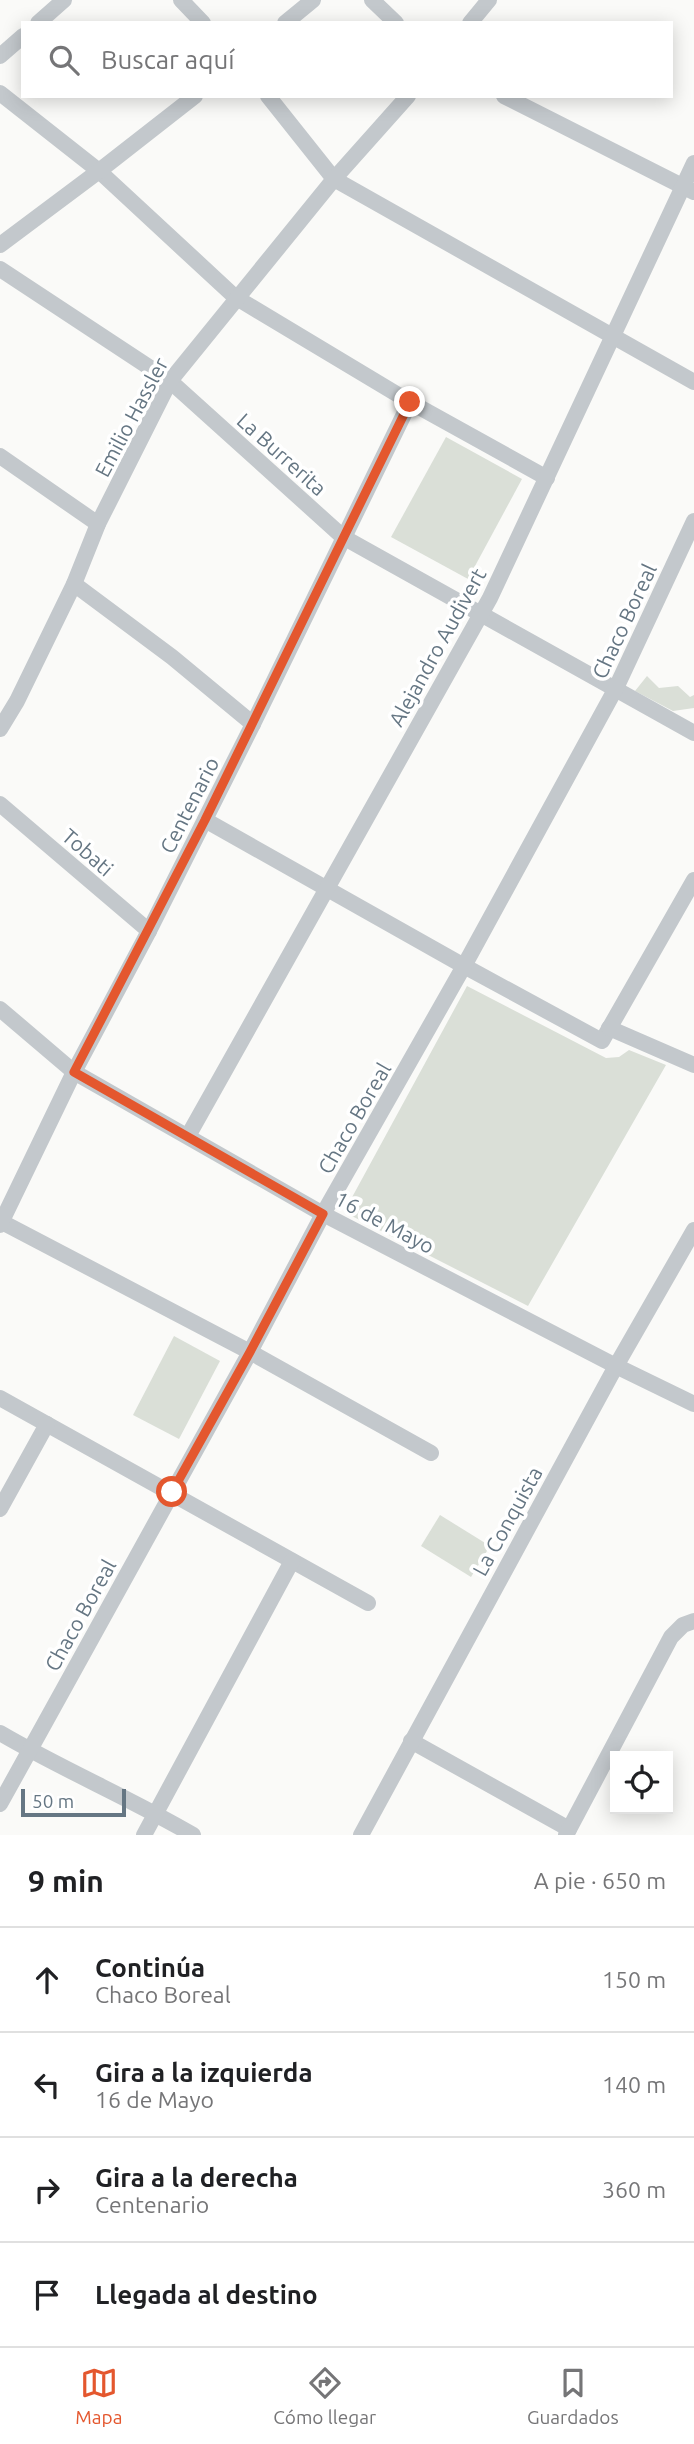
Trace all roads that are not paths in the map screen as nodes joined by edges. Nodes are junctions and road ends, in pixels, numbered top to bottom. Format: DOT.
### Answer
graph roads {
  1 [pos="64,0"];
  2 [pos="181,0"];
  3 [pos="313,0"];
  4 [pos="372,0"];
  5 [pos="489,0"];
  6 [pos="40,21"];
  7 [pos="201,21"];
  8 [pos="287,21"];
  9 [pos="394,21"];
  10 [pos="472,21"];
  11 [pos="21,38"];
  12 [pos="0,56"];
  13 [pos="0,93"];
  14 [pos="192,98"];
  15 [pos="270,98"];
  16 [pos="406,98"];
  17 [pos="508,98"];
  18 [pos="694,163"];
  19 [pos="100,171"];
  20 [pos="334,179"];
  21 [pos="689,190"];
  22 [pos="0,245"];
  23 [pos="0,269"];
  24 [pos="235,297"];
  25 [pos="613,336"];
  26 [pos="170,381"];
  27 [pos="694,382"];
  28 [pos="410,402"];
  29 [pos="2,461"];
  30 [pos="547,478"];
  31 [pos="694,521"];
  32 [pos="99,524"];
  33 [pos="343,537"];
  34 [pos="74,584"];
  35 [pos="481,614"];
  36 [pos="616,688"];
  37 [pos="1,724"];
  38 [pos="253,724"];
  39 [pos="694,733"];
  40 [pos="0,804"];
  41 [pos="205,820"];
  42 [pos="694,880"];
  43 [pos="326,888"];
  44 [pos="149,931"];
  45 [pos="464,967"];
  46 [pos="0,1009"];
  47 [pos="606,1034"];
  48 [pos="694,1065"];
  49 [pos="74,1072"];
  50 [pos="188,1136"];
  51 [pos="323,1214"];
  52 [pos="0,1222"];
  53 [pos="694,1230"];
  54 [pos="250,1352"];
  55 [pos="616,1366"];
  56 [pos="0,1398"];
  57 [pos="694,1404"];
  58 [pos="47,1424"];
  59 [pos="431,1453"];
  60 [pos="172,1492"];
  61 [pos="0,1508"];
  62 [pos="292,1561"];
  63 [pos="368,1603"];
  64 [pos="694,1621"];
  65 [pos="0,1733"];
  66 [pos="411,1741"];
  67 [pos="30,1751"];
  68 [pos="0,1804"];
  69 [pos="156,1813"];
  70 [pos="568,1832"];
  71 [pos="144,1835"];
  72 [pos="193,1835"];
  73 [pos="361,1835"];
  1 -- 6 [label="street"];
  2 -- 7 [label="street"];
  3 -- 8 [label="street"];
  4 -- 9 [label="street"];
  5 -- 10 [label="street"];
  11 -- 12 [label="street"];
  13 -- 19 [label="street"];
  14 -- 19 [label="street"];
  15 -- 20 [label="street"];
  16 -- 20 [label="street, Emilio Hassler"];
  17 -- 21 [label="street"];
  18 -- 21 [label="street, Alejandro Audivert"];
  19 -- 22 [label="street"];
  19 -- 24 [label="street"];
  20 -- 24 [label="street, Emilio Hassler"];
  20 -- 25 [label="street"];
  21 -- 25 [label="street, Alejandro Audivert"];
  23 -- 26 [label="street, La Burrerita"];
  24 -- 26 [label="street, Emilio Hassler"];
  24 -- 28 [label="street"];
  25 -- 27 [label="street"];
  25 -- 30 [label="street, Alejandro Audivert"];
  26 -- 32 [label="street, Emilio Hassler"];
  26 -- 33 [label="street, La Burrerita"];
  28 -- 30 [label="street"];
  28 -- 33 [label="street, Centenario"];
  29 -- 32 [label="street"];
  30 -- 35 [label="street, Alejandro Audivert"];
  31 -- 36 [label="street, Chaco Boreal"];
  32 -- 34 [label="street, Emilio Hassler"];
  33 -- 35 [label="street, La Burrerita"];
  33 -- 38 [label="street, Centenario"];
  34 -- 37 [label="street, Emilio Hassler"];
  34 -- 38 [label="street"];
  35 -- 36 [label="street, La Burrerita"];
  35 -- 43 [label="street, Alejandro Audivert"];
  36 -- 39 [label="street, La Burrerita"];
  36 -- 45 [label="street, Chaco Boreal"];
  38 -- 41 [label="street, Centenario"];
  40 -- 44 [label="street, Tobati"];
  41 -- 43 [label="street"];
  41 -- 44 [label="street, Centenario"];
  42 -- 47 [label="street"];
  43 -- 45 [label="street"];
  43 -- 50 [label="street, Alejandro Audivert"];
  44 -- 49 [label="street, Centenario"];
  45 -- 47 [label="street"];
  45 -- 51 [label="street, Chaco Boreal"];
  46 -- 49 [label="street, 16 de Mayo"];
  47 -- 48 [label="street"];
  49 -- 50 [label="street, 16 de Mayo"];
  49 -- 52 [label="street, Centenario"];
  50 -- 51 [label="street, 16 de Mayo"];
  51 -- 54 [label="street, Chaco Boreal"];
  51 -- 55 [label="street, 16 de Mayo"];
  52 -- 54 [label="street"];
  53 -- 55 [label="street, La Conquista"];
  54 -- 59 [label="street"];
  54 -- 60 [label="street, Chaco Boreal"];
  55 -- 57 [label="street, 16 de Mayo"];
  55 -- 66 [label="street, La Conquista"];
  56 -- 58 [label="street"];
  58 -- 60 [label="street"];
  58 -- 61 [label="street"];
  60 -- 62 [label="street"];
  60 -- 67 [label="street, Chaco Boreal"];
  62 -- 63 [label="street"];
  62 -- 69 [label="street"];
  64 -- 70 [label="street"];
  65 -- 67 [label="street"];
  66 -- 70 [label="street"];
  66 -- 73 [label="street, La Conquista"];
  67 -- 68 [label="street, Chaco Boreal"];
  67 -- 69 [label="street"];
  69 -- 71 [label="street"];
  69 -- 72 [label="street"];
}
